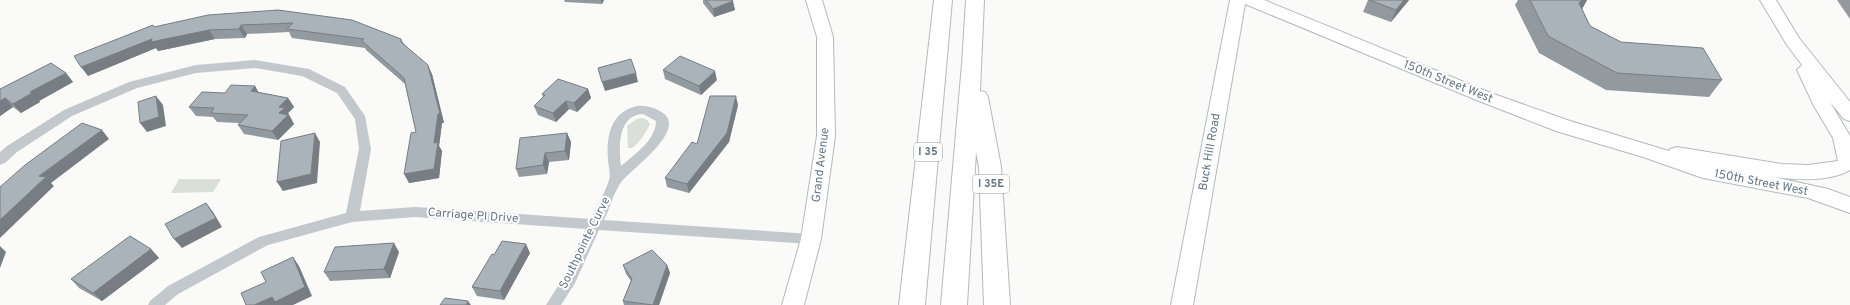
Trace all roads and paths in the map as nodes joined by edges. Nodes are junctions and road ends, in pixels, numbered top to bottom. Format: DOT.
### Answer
graph roads {
  1 [pos="814,0"];
  2 [pos="943,0"];
  3 [pos="975,0"];
  4 [pos="1238,0"];
  5 [pos="1250,0"];
  6 [pos="1768,0"];
  7 [pos="1793,41"];
  8 [pos="972,64"];
  9 [pos="1850,115"];
  10 [pos="1650,152"];
  11 [pos="0,160"];
  12 [pos="1846,165"];
  13 [pos="616,179"];
  14 [pos="1850,200"];
  15 [pos="1850,205"];
  16 [pos="352,217"];
  17 [pos="595,224"];
  18 [pos="811,239"];
  19 [pos="155,305"];
  20 [pos="553,305"];
  21 [pos="793,305"];
  22 [pos="912,305"];
  23 [pos="954,305"];
  24 [pos="996,305"];
  25 [pos="1182,305"];
  1 -- 18 [label="street, Grand Avenue"];
  2 -- 22 [label="highway, I 35"];
  3 -- 8 [label="highway"];
  4 -- 25 [label="street, Buck Hill Road"];
  5 -- 10 [label="street, 150th Street West"];
  6 -- 7 [label="street"];
  7 -- 9 [label="street"];
  7 -- 12 [label="street"];
  8 -- 23 [label="highway"];
  8 -- 24 [label="highway, I 35E"];
  10 -- 12 [label="street, 150th Street West"];
  10 -- 15 [label="street, 150th Street West"];
  11 -- 16 [label="street"];
  12 -- 14 [label="street"];
  13 -- 13 [label="street, Southpointe Curve"];
  13 -- 17 [label="street, Southpointe Curve"];
  16 -- 17 [label="street, Carriage Pl Drive"];
  16 -- 19 [label="street, Carriage Pl Drive"];
  17 -- 18 [label="street, Carriage Pl Drive"];
  17 -- 20 [label="street, Southpointe Curve"];
  18 -- 21 [label="street, Grand Avenue"];
}
